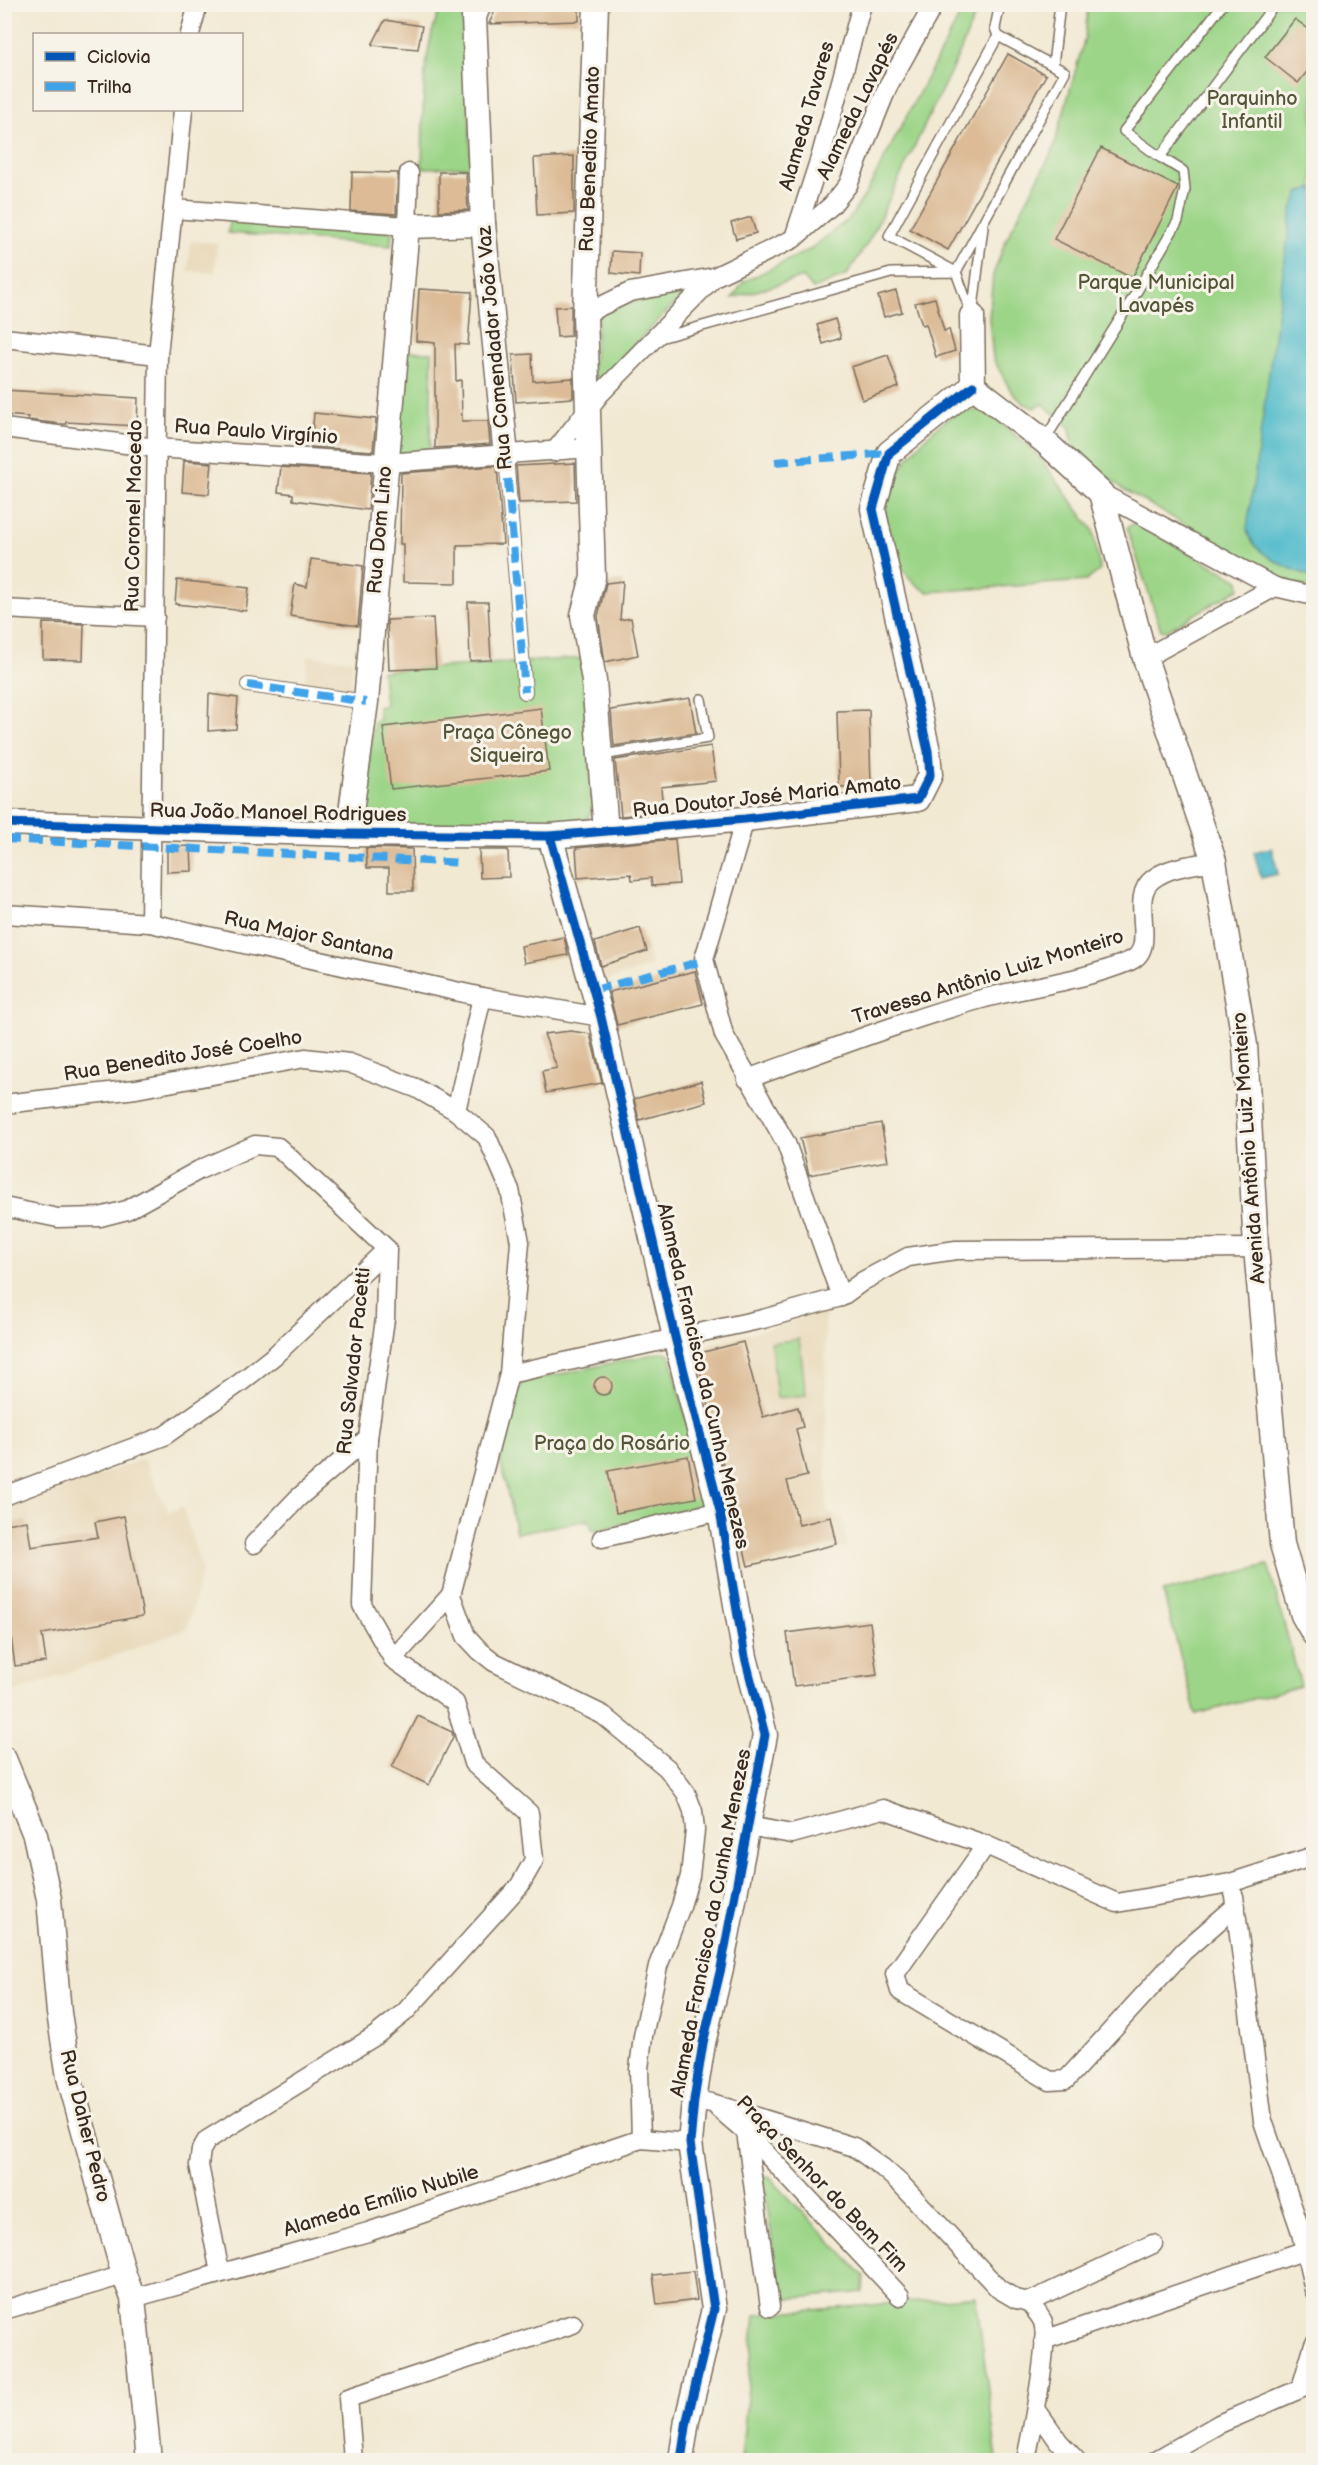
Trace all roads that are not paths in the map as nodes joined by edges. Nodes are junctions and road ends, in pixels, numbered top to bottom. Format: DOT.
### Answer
graph roads {
  1 [pos="198,4"];
  2 [pos="478,4"];
  3 [pos="596,4"];
  4 [pos="862,4"];
  5 [pos="933,4"];
  6 [pos="1000,4"];
  7 [pos="1060,4"];
  8 [pos="1223,4"];
  9 [pos="1275,4"];
  10 [pos="190,33"];
  11 [pos="998,36"];
  12 [pos="1053,66"];
  13 [pos="183,111"];
  14 [pos="1160,157"];
  15 [pos="409,173"];
  16 [pos="173,209"];
  17 [pos="984,222"];
  18 [pos="483,224"];
  19 [pos="407,226"];
  20 [pos="793,239"];
  21 [pos="956,272"];
  22 [pos="714,277"];
  23 [pos="585,314"];
  24 [pos="972,316"];
  25 [pos="4,338"];
  26 [pos="653,340"];
  27 [pos="158,355"];
  28 [pos="973,387"];
  29 [pos="588,407"];
  30 [pos="4,428"];
  31 [pos="1044,441"];
  32 [pos="156,448"];
  33 [pos="590,448"];
  34 [pos="554,452"];
  35 [pos="506,456"];
  36 [pos="386,464"];
  37 [pos="1101,493"];
  38 [pos="1275,587"];
  39 [pos="1314,596"];
  40 [pos="4,609"];
  41 [pos="155,617"];
  42 [pos="1145,658"];
  43 [pos="248,685"];
  44 [pos="525,692"];
  45 [pos="701,699"];
  46 [pos="366,702"];
  47 [pos="602,755"];
  48 [pos="745,819"];
  49 [pos="4,823"];
  50 [pos="150,828"];
  51 [pos="606,831"];
  52 [pos="348,834"];
  53 [pos="550,836"];
  54 [pos="1214,861"];
  55 [pos="4,914"];
  56 [pos="150,924"];
  57 [pos="482,997"];
  58 [pos="602,1017"];
  59 [pos="747,1079"];
  60 [pos="4,1104"];
  61 [pos="456,1111"];
  62 [pos="4,1207"];
  63 [pos="1256,1248"];
  64 [pos="387,1249"];
  65 [pos="841,1297"];
  66 [pos="675,1337"];
  67 [pos="509,1374"];
  68 [pos="368,1438"];
  69 [pos="4,1496"];
  70 [pos="720,1511"];
  71 [pos="602,1538"];
  72 [pos="254,1544"];
  73 [pos="451,1595"];
  74 [pos="1314,1634"];
  75 [pos="393,1659"];
  76 [pos="4,1759"];
  77 [pos="748,1826"];
  78 [pos="986,1845"];
  79 [pos="1314,1856"];
  80 [pos="1230,1883"];
  81 [pos="1236,1906"];
  82 [pos="703,2101"];
  83 [pos="746,2133"];
  84 [pos="641,2139"];
  85 [pos="690,2143"];
  86 [pos="1153,2244"];
  87 [pos="1306,2250"];
  88 [pos="220,2273"];
  89 [pos="124,2275"];
  90 [pos="1314,2290"];
  91 [pos="900,2296"];
  92 [pos="133,2298"];
  93 [pos="1029,2302"];
  94 [pos="770,2307"];
  95 [pos="4,2310"];
  96 [pos="573,2324"];
  97 [pos="1044,2340"];
  98 [pos="1314,2344"];
  99 [pos="1307,2385"];
  100 [pos="1036,2409"];
  101 [pos="149,2460"];
  102 [pos="353,2460"];
  103 [pos="681,2460"];
  104 [pos="1026,2460"];
  105 [pos="1076,2460"];
  106 [pos="1156,2460"];
  1 -- 10 [label="street"];
  2 -- 18 [label="street, Rua Comendador João Vaz"];
  3 -- 23 [label="street, Rua Benedito Amato"];
  4 -- 20 [label="street, Alameda Tavares"];
  5 -- 20 [label="street, Alameda Lavapés"];
  6 -- 11 [label="lane"];
  7 -- 12 [label="lane"];
  8 -- 14 [label="lane"];
  9 -- 14 [label="lane"];
  11 -- 12 [label="lane"];
  11 -- 21 [label="lane"];
  12 -- 17 [label="lane"];
  13 -- 16 [label="street, Rua Coronel Macedo"];
  14 -- 31 [label="lane"];
  15 -- 19 [label="street"];
  16 -- 19 [label="street"];
  16 -- 27 [label="street, Rua Coronel Macedo"];
  17 -- 21 [label="lane"];
  17 -- 24 [label="lane"];
  18 -- 19 [label="street"];
  18 -- 35 [label="street, Rua Comendador João Vaz"];
  19 -- 36 [label="street, Rua Dom Lino"];
  20 -- 22 [label="street, Alameda Lavapés"];
  21 -- 24 [label="lane"];
  21 -- 26 [label="lane"];
  22 -- 23 [label="street, Alameda Lavapés"];
  22 -- 26 [label="street"];
  23 -- 29 [label="street, Rua Benedito Amato"];
  24 -- 28 [label="street"];
  25 -- 27 [label="street"];
  26 -- 29 [label="street"];
  27 -- 32 [label="street, Rua Coronel Macedo"];
  28 -- 31 [label="street"];
  28 -- 48 [label="street, Rua Doutor José Maria Amato"];
  29 -- 33 [label="street, Rua Benedito Amato"];
  29 -- 34 [label="street"];
  30 -- 32 [label="street, Rua Paulo Virgínio"];
  31 -- 37 [label="street"];
  32 -- 36 [label="street, Rua Paulo Virgínio"];
  32 -- 41 [label="street, Rua Coronel Macedo"];
  33 -- 34 [label="street"];
  33 -- 47 [label="street, Rua Benedito Amato"];
  34 -- 35 [label="street"];
  35 -- 36 [label="street, Rua Paulo Virgínio"];
  35 -- 44 [label="street, Rua Comendador João Vaz"];
  36 -- 46 [label="street, Rua Dom Lino"];
  37 -- 38 [label="street"];
  37 -- 42 [label="street, Avenida Antônio Luiz Monteiro"];
  38 -- 39 [label="street"];
  38 -- 42 [label="street"];
  40 -- 41 [label="street"];
  41 -- 50 [label="street, Rua Coronel Macedo"];
  42 -- 54 [label="street, Avenida Antônio Luiz Monteiro"];
  43 -- 46 [label="street"];
  45 -- 47 [label="lane"];
  46 -- 52 [label="street, Rua Dom Lino"];
  47 -- 51 [label="street, Rua Benedito Amato"];
  48 -- 51 [label="street, Rua Doutor José Maria Amato"];
  48 -- 59 [label="street"];
  49 -- 50 [label="street, Rua João Manoel Rodrigues"];
  50 -- 52 [label="street, Rua João Manoel Rodrigues"];
  50 -- 56 [label="street, Rua Coronel Macedo"];
  51 -- 53 [label="street, Rua Doutor José Maria Amato"];
  52 -- 53 [label="street, Rua João Manoel Rodrigues"];
  53 -- 58 [label="street, Alameda Francisco da Cunha Menezes"];
  54 -- 59 [label="street, Travessa Antônio Luiz Monteiro"];
  54 -- 63 [label="street, Avenida Antônio Luiz Monteiro"];
  55 -- 56 [label="street, Rua Major Santana"];
  56 -- 57 [label="street, Rua Major Santana"];
  57 -- 58 [label="street, Rua Major Santana"];
  57 -- 61 [label="street"];
  58 -- 66 [label="street, Alameda Francisco da Cunha Menezes"];
  59 -- 65 [label="street"];
  60 -- 61 [label="street, Rua Benedito José Coelho"];
  61 -- 67 [label="street, Rua Benedito José Coelho"];
  62 -- 64 [label="street, Rua Salvador Pacetti"];
  63 -- 65 [label="street"];
  63 -- 74 [label="street, Avenida Antônio Luiz Monteiro"];
  64 -- 68 [label="street, Rua Salvador Pacetti"];
  64 -- 69 [label="street"];
  65 -- 66 [label="street"];
  66 -- 67 [label="street"];
  66 -- 70 [label="street, Alameda Francisco da Cunha Menezes"];
  67 -- 73 [label="street, Rua Benedito José Coelho"];
  68 -- 72 [label="street"];
  68 -- 75 [label="street, Rua Salvador Pacetti"];
  70 -- 71 [label="street"];
  70 -- 77 [label="street, Alameda Francisco da Cunha Menezes"];
  73 -- 75 [label="street"];
  73 -- 84 [label="street"];
  75 -- 88 [label="street"];
  76 -- 89 [label="street, Rua Daher Pedro"];
  77 -- 78 [label="street"];
  77 -- 82 [label="street, Alameda Francisco da Cunha Menezes"];
  78 -- 80 [label="street"];
  78 -- 81 [label="street"];
  79 -- 80 [label="street"];
  80 -- 81 [label="street"];
  81 -- 87 [label="street"];
  82 -- 83 [label="street, Praça Senhor do Bom Fim"];
  82 -- 85 [label="street, Alameda Francisco da Cunha Menezes"];
  82 -- 93 [label="street"];
  83 -- 91 [label="street, Praça Senhor do Bom Fim"];
  83 -- 94 [label="street"];
  84 -- 85 [label="street"];
  84 -- 88 [label="street, Alameda Emílio Nubile"];
  85 -- 103 [label="street, Alameda Francisco da Cunha Menezes"];
  86 -- 93 [label="street"];
  87 -- 90 [label="street"];
  87 -- 97 [label="street"];
  88 -- 92 [label="street, Alameda Emílio Nubile"];
  89 -- 92 [label="street, Rua Daher Pedro"];
  89 -- 95 [label="street"];
  92 -- 101 [label="street, Rua Daher Pedro"];
  93 -- 97 [label="street"];
  96 -- 102 [label="street"];
  97 -- 100 [label="street"];
  98 -- 99 [label="street"];
  99 -- 106 [label="street"];
  100 -- 104 [label="street"];
  100 -- 105 [label="street"];
}
